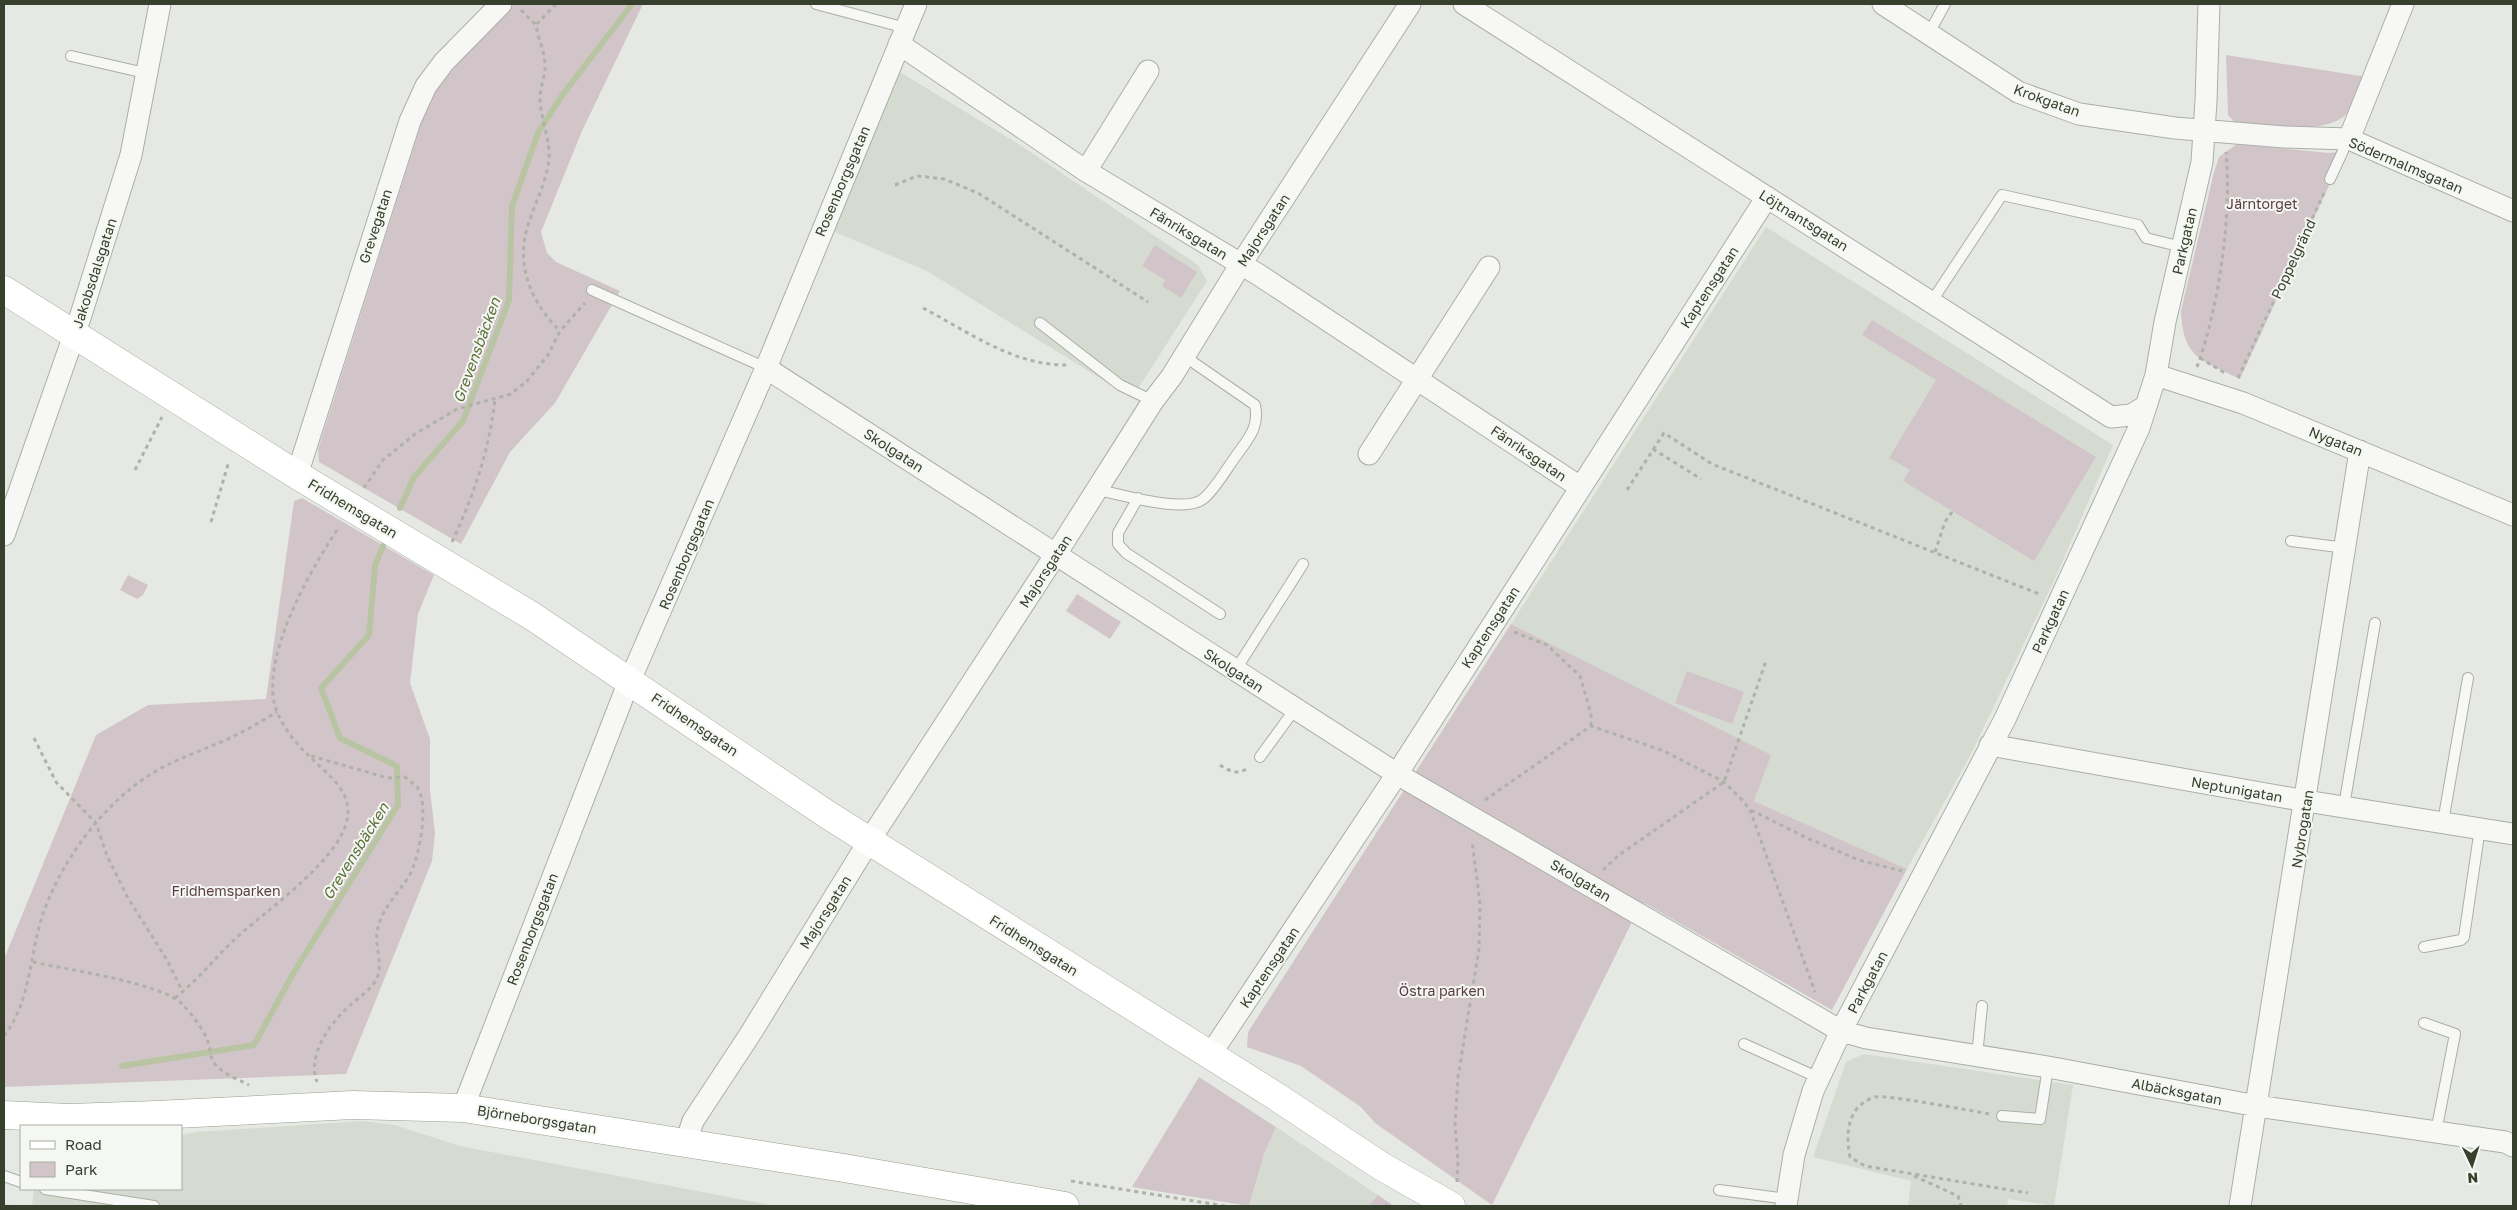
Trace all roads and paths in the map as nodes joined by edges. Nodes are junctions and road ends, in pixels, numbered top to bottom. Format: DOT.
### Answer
graph roads {
  1 [pos="160,4"];
  2 [pos="556,4"];
  3 [pos="816,4"];
  4 [pos="916,4"];
  5 [pos="1410,4"];
  6 [pos="1464,4"];
  7 [pos="1883,4"];
  8 [pos="1945,4"];
  9 [pos="2209,4"];
  10 [pos="2403,4"];
  11 [pos="508,5"];
  12 [pos="536,25"];
  13 [pos="1929,34"];
  14 [pos="902,36"];
  15 [pos="71,56"];
  16 [pos="1148,70"];
  17 [pos="145,73"];
  18 [pos="2215,132"];
  19 [pos="2347,139"];
  20 [pos="1086,171"];
  21 [pos="2330,179"];
  22 [pos="895,184"];
  23 [pos="1767,197"];
  24 [pos="2513,211"];
  25 [pos="2182,247"];
  26 [pos="1241,264"];
  27 [pos="1489,267"];
  28 [pos="4,290"];
  29 [pos="592,290"];
  30 [pos="1932,301"];
  31 [pos="1148,302"];
  32 [pos="585,303"];
  33 [pos="923,308"];
  34 [pos="1040,323"];
  35 [pos="560,331"];
  36 [pos="75,334"];
  37 [pos="1184,356"];
  38 [pos="1093,365"];
  39 [pos="766,368"];
  40 [pos="2156,375"];
  41 [pos="1416,378"];
  42 [pos="2238,378"];
  43 [pos="2190,385"];
  44 [pos="177,399"];
  45 [pos="495,400"];
  46 [pos="1152,401"];
  47 [pos="2146,406"];
  48 [pos="1654,449"];
  49 [pos="2360,451"];
  50 [pos="231,453"];
  51 [pos="1369,454"];
  52 [pos="136,470"];
  53 [pos="298,475"];
  54 [pos="1701,479"];
  55 [pos="1580,487"];
  56 [pos="1098,490"];
  57 [pos="1627,490"];
  58 [pos="360,495"];
  59 [pos="1138,498"];
  60 [pos="1952,512"];
  61 [pos="2513,515"];
  62 [pos="343,520"];
  63 [pos="210,522"];
  64 [pos="4,535"];
  65 [pos="2290,541"];
  66 [pos="2346,548"];
  67 [pos="448,550"];
  68 [pos="1935,552"];
  69 [pos="1056,554"];
  70 [pos="1303,564"];
  71 [pos="2059,602"];
  72 [pos="1220,614"];
  73 [pos="2375,623"];
  74 [pos="1512,631"];
  75 [pos="1766,661"];
  76 [pos="1234,671"];
  77 [pos="2468,678"];
  78 [pos="632,681"];
  79 [pos="1295,709"];
  80 [pos="277,712"];
  81 [pos="1591,726"];
  82 [pos="34,738"];
  83 [pos="1990,745"];
  84 [pos="308,755"];
  85 [pos="1260,757"];
  86 [pos="1220,765"];
  87 [pos="1397,774"];
  88 [pos="1724,782"];
  89 [pos="2306,800"];
  90 [pos="2344,806"];
  91 [pos="1750,810"];
  92 [pos="1467,813"];
  93 [pos="2443,822"];
  94 [pos="96,823"];
  95 [pos="2480,828"];
  96 [pos="2513,834"];
  97 [pos="869,840"];
  98 [pos="1922,876"];
  99 [pos="1588,884"];
  100 [pos="2424,947"];
  101 [pos="33,962"];
  102 [pos="183,992"];
  103 [pos="175,998"];
  104 [pos="1982,1006"];
  105 [pos="1810,1013"];
  106 [pos="2424,1023"];
  107 [pos="1841,1031"];
  108 [pos="4,1036"];
  109 [pos="1744,1044"];
  110 [pos="1210,1055"];
  111 [pos="1977,1056"];
  112 [pos="2048,1067"];
  113 [pos="1819,1078"];
  114 [pos="317,1082"];
  115 [pos="249,1085"];
  116 [pos="2257,1106"];
  117 [pos="463,1108"];
  118 [pos="4,1116"];
  119 [pos="2002,1116"];
  120 [pos="2436,1132"];
  121 [pos="686,1142"];
  122 [pos="2513,1146"];
  123 [pos="1381,1166"];
  124 [pos="1909,1173"];
  125 [pos="4,1176"];
  126 [pos="20,1182"];
  127 [pos="51,1190"];
  128 [pos="1719,1190"];
  129 [pos="2028,1193"];
  130 [pos="1452,1198"];
  131 [pos="1786,1203"];
  132 [pos="154,1206"];
  133 [pos="1065,1206"];
  134 [pos="1414,1206"];
  135 [pos="1954,1206"];
  136 [pos="2240,1206"];
  1 -- 17 [label="street, Jakobsdalsgatan"];
  2 -- 12 [label="path"];
  3 -- 14 [label="lane, Fänriksgatan"];
  4 -- 14 [label="street, Rosenborgsgatan"];
  5 -- 26 [label="street, Majorsgatan"];
  6 -- 23 [label="street, Löjtnantsgatan"];
  7 -- 13 [label="street, Krokgatan"];
  8 -- 13 [label="lane"];
  9 -- 18 [label="street, Parkgatan"];
  10 -- 19 [label="street"];
  11 -- 12 [label="path"];
  11 -- 53 [label="street, Grevegatan"];
  12 -- 35 [label="path"];
  13 -- 18 [label="street, Krokgatan"];
  14 -- 20 [label="street, Fänriksgatan"];
  14 -- 39 [label="street, Rosenborgsgatan"];
  15 -- 17 [label="lane"];
  16 -- 20 [label="street"];
  17 -- 36 [label="street, Jakobsdalsgatan"];
  18 -- 19 [label="street, Södermalmsgatan"];
  18 -- 25 [label="street, Parkgatan"];
  18 -- 43 [label="path"];
  19 -- 21 [label="lane"];
  19 -- 24 [label="street, Södermalmsgatan"];
  20 -- 26 [label="street, Fänriksgatan"];
  21 -- 42 [label="path, Poppelgränd"];
  22 -- 31 [label="path"];
  23 -- 30 [label="street, Löjtnantsgatan"];
  23 -- 55 [label="street, Kaptensgatan"];
  25 -- 30 [label="lane"];
  25 -- 40 [label="street, Parkgatan"];
  26 -- 37 [label="street, Majorsgatan"];
  26 -- 41 [label="street, Fänriksgatan"];
  27 -- 41 [label="street"];
  28 -- 36 [label="main road, Fridhemsgatan"];
  29 -- 39 [label="lane, Skolgatan"];
  30 -- 47 [label="street, Löjtnantsgatan"];
  32 -- 35 [label="path"];
  33 -- 38 [label="path"];
  34 -- 38 [label="lane"];
  35 -- 45 [label="path"];
  36 -- 44 [label="main road, Fridhemsgatan"];
  36 -- 64 [label="street, Jakobsdalsgatan"];
  37 -- 46 [label="street, Majorsgatan"];
  37 -- 59 [label="lane"];
  38 -- 46 [label="lane"];
  39 -- 69 [label="street, Skolgatan"];
  39 -- 78 [label="street, Rosenborgsgatan"];
  40 -- 43 [label="street, Nygatan"];
  40 -- 47 [label="street, Parkgatan"];
  41 -- 51 [label="street"];
  41 -- 55 [label="street, Fänriksgatan"];
  43 -- 49 [label="street, Nygatan"];
  44 -- 52 [label="path"];
  44 -- 53 [label="main road, Fridhemsgatan"];
  45 -- 58 [label="path"];
  45 -- 67 [label="path"];
  46 -- 56 [label="street, Majorsgatan"];
  47 -- 71 [label="street, Parkgatan"];
  48 -- 54 [label="path"];
  48 -- 57 [label="path"];
  48 -- 68 [label="path"];
  49 -- 61 [label="street, Nygatan"];
  49 -- 66 [label="street, Nybrogatan"];
  50 -- 63 [label="path"];
  53 -- 78 [label="main road, Fridhemsgatan"];
  55 -- 87 [label="street, Kaptensgatan"];
  56 -- 59 [label="lane"];
  56 -- 69 [label="street, Majorsgatan"];
  59 -- 72 [label="lane"];
  60 -- 68 [label="path"];
  62 -- 80 [label="path"];
  65 -- 66 [label="lane"];
  66 -- 89 [label="street, Nybrogatan"];
  68 -- 71 [label="path"];
  69 -- 76 [label="street, Skolgatan"];
  69 -- 97 [label="street, Majorsgatan"];
  70 -- 76 [label="lane"];
  71 -- 83 [label="street, Parkgatan"];
  73 -- 90 [label="lane"];
  74 -- 81 [label="path"];
  75 -- 88 [label="path"];
  76 -- 79 [label="street, Skolgatan"];
  77 -- 93 [label="lane"];
  78 -- 97 [label="main road, Fridhemsgatan"];
  78 -- 117 [label="street, Rosenborgsgatan"];
  79 -- 85 [label="lane"];
  79 -- 87 [label="street, Skolgatan"];
  80 -- 84 [label="path"];
  80 -- 94 [label="path"];
  81 -- 88 [label="path"];
  81 -- 92 [label="path"];
  82 -- 94 [label="path"];
  83 -- 89 [label="street, Neptunigatan"];
  83 -- 98 [label="street, Parkgatan"];
  84 -- 102 [label="path"];
  84 -- 114 [label="path"];
  85 -- 86 [label="path"];
  87 -- 92 [label="street, Skolgatan"];
  87 -- 110 [label="street, Kaptensgatan"];
  88 -- 91 [label="path"];
  88 -- 99 [label="path"];
  89 -- 90 [label="street, Neptunigatan"];
  89 -- 116 [label="street, Nybrogatan"];
  90 -- 93 [label="street, Neptunigatan"];
  91 -- 98 [label="path"];
  91 -- 105 [label="path"];
  92 -- 99 [label="street, Skolgatan"];
  92 -- 130 [label="path"];
  93 -- 95 [label="street, Neptunigatan"];
  94 -- 101 [label="path"];
  94 -- 102 [label="path"];
  95 -- 96 [label="street, Neptunigatan"];
  95 -- 100 [label="lane"];
  97 -- 110 [label="main road, Fridhemsgatan"];
  97 -- 121 [label="street, Majorsgatan"];
  98 -- 107 [label="street, Parkgatan"];
  99 -- 105 [label="street, Skolgatan"];
  101 -- 103 [label="path"];
  101 -- 108 [label="path"];
  102 -- 103 [label="path"];
  103 -- 115 [label="path"];
  104 -- 111 [label="lane"];
  105 -- 107 [label="street, Skolgatan"];
  106 -- 120 [label="lane"];
  107 -- 111 [label="street, Albäcksgatan"];
  107 -- 113 [label="street, Parkgatan"];
  109 -- 113 [label="lane"];
  110 -- 123 [label="main road, Fridhemsgatan"];
  111 -- 112 [label="street, Albäcksgatan"];
  112 -- 116 [label="street, Albäcksgatan"];
  112 -- 119 [label="lane"];
  113 -- 131 [label="street, Parkgatan"];
  116 -- 120 [label="street, Albäcksgatan"];
  116 -- 136 [label="street, Nybrogatan"];
  117 -- 118 [label="main road, Björneborgsgatan"];
  117 -- 121 [label="main road, Björneborgsgatan"];
  119 -- 124 [label="path"];
  120 -- 122 [label="street, Albäcksgatan"];
  121 -- 133 [label="main road, Björneborgsgatan"];
  123 -- 130 [label="main road, Fridhemsgatan"];
  123 -- 134 [label="main road, Fridhemsgatan"];
  124 -- 129 [label="path"];
  124 -- 135 [label="path"];
  125 -- 126 [label="lane"];
  127 -- 132 [label="lane"];
  128 -- 131 [label="lane"];
}
